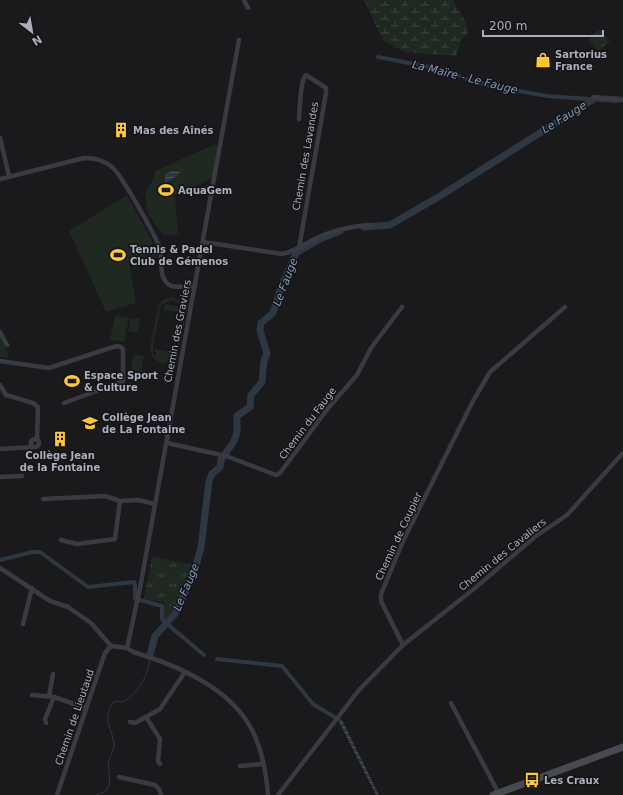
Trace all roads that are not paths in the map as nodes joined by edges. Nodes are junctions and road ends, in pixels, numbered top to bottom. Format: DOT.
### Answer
graph roads {
  1 [pos="244,0"];
  2 [pos="248,8"];
  3 [pos="238,40"];
  4 [pos="594,97"];
  5 [pos="623,100"];
  6 [pos="299,119"];
  7 [pos="0,138"];
  8 [pos="9,176"];
  9 [pos="0,179"];
  10 [pos="372,225"];
  11 [pos="203,242"];
  12 [pos="299,248"];
  13 [pos="194,287"];
  14 [pos="402,306"];
  15 [pos="565,307"];
  16 [pos="0,332"];
  17 [pos="7,345"];
  18 [pos="0,361"];
  19 [pos="96,374"];
  20 [pos="0,385"];
  21 [pos="102,389"];
  22 [pos="64,403"];
  23 [pos="167,443"];
  24 [pos="0,449"];
  25 [pos="623,453"];
  26 [pos="22,476"];
  27 [pos="0,477"];
  28 [pos="43,499"];
  29 [pos="120,501"];
  30 [pos="155,504"];
  31 [pos="61,540"];
  32 [pos="0,568"];
  33 [pos="32,588"];
  34 [pos="23,624"];
  35 [pos="403,645"];
  36 [pos="111,646"];
  37 [pos="127,648"];
  38 [pos="185,672"];
  39 [pos="53,674"];
  40 [pos="32,695"];
  41 [pos="52,697"];
  42 [pos="451,703"];
  43 [pos="86,708"];
  44 [pos="146,717"];
  45 [pos="130,722"];
  46 [pos="46,723"];
  47 [pos="623,748"];
  48 [pos="160,764"];
  49 [pos="263,764"];
  50 [pos="240,766"];
  51 [pos="119,778"];
  52 [pos="496,794"];
  53 [pos="57,795"];
  54 [pos="161,795"];
  55 [pos="268,795"];
  56 [pos="278,795"];
  1 -- 2 [label="street"];
  3 -- 11 [label="street, Chemin des Graviers"];
  4 -- 5 [label="street"];
  6 -- 12 [label="street, Chemin des Lavandes"];
  7 -- 8 [label="street"];
  8 -- 9 [label="street"];
  8 -- 13 [label="street"];
  10 -- 12 [label="street"];
  11 -- 12 [label="street"];
  11 -- 13 [label="street, Chemin des Graviers"];
  13 -- 23 [label="street, Chemin des Graviers"];
  14 -- 23 [label="street, Chemin du Fauge"];
  15 -- 35 [label="street, Chemin de Coupier"];
  16 -- 17 [label="street"];
  18 -- 21 [label="street"];
  19 -- 21 [label="street"];
  20 -- 24 [label="street"];
  21 -- 22 [label="street"];
  23 -- 30 [label="street, Chemin des Graviers"];
  25 -- 35 [label="street, Chemin des Cavaliers"];
  26 -- 27 [label="street"];
  28 -- 29 [label="street"];
  29 -- 30 [label="street"];
  29 -- 31 [label="street"];
  30 -- 37 [label="street, Chemin des Graviers"];
  32 -- 33 [label="street"];
  33 -- 34 [label="street"];
  33 -- 36 [label="street"];
  35 -- 56 [label="street"];
  36 -- 37 [label="street"];
  36 -- 43 [label="street, Chemin de Lieutaud"];
  37 -- 38 [label="street"];
  38 -- 44 [label="street"];
  38 -- 49 [label="street"];
  39 -- 41 [label="street"];
  40 -- 41 [label="street"];
  41 -- 43 [label="street"];
  41 -- 46 [label="street"];
  42 -- 52 [label="street"];
  43 -- 53 [label="street, Chemin de Lieutaud"];
  44 -- 45 [label="street"];
  44 -- 48 [label="street"];
  47 -- 52 [label="main road"];
  49 -- 50 [label="street"];
  49 -- 55 [label="street"];
  51 -- 54 [label="street"];
}
